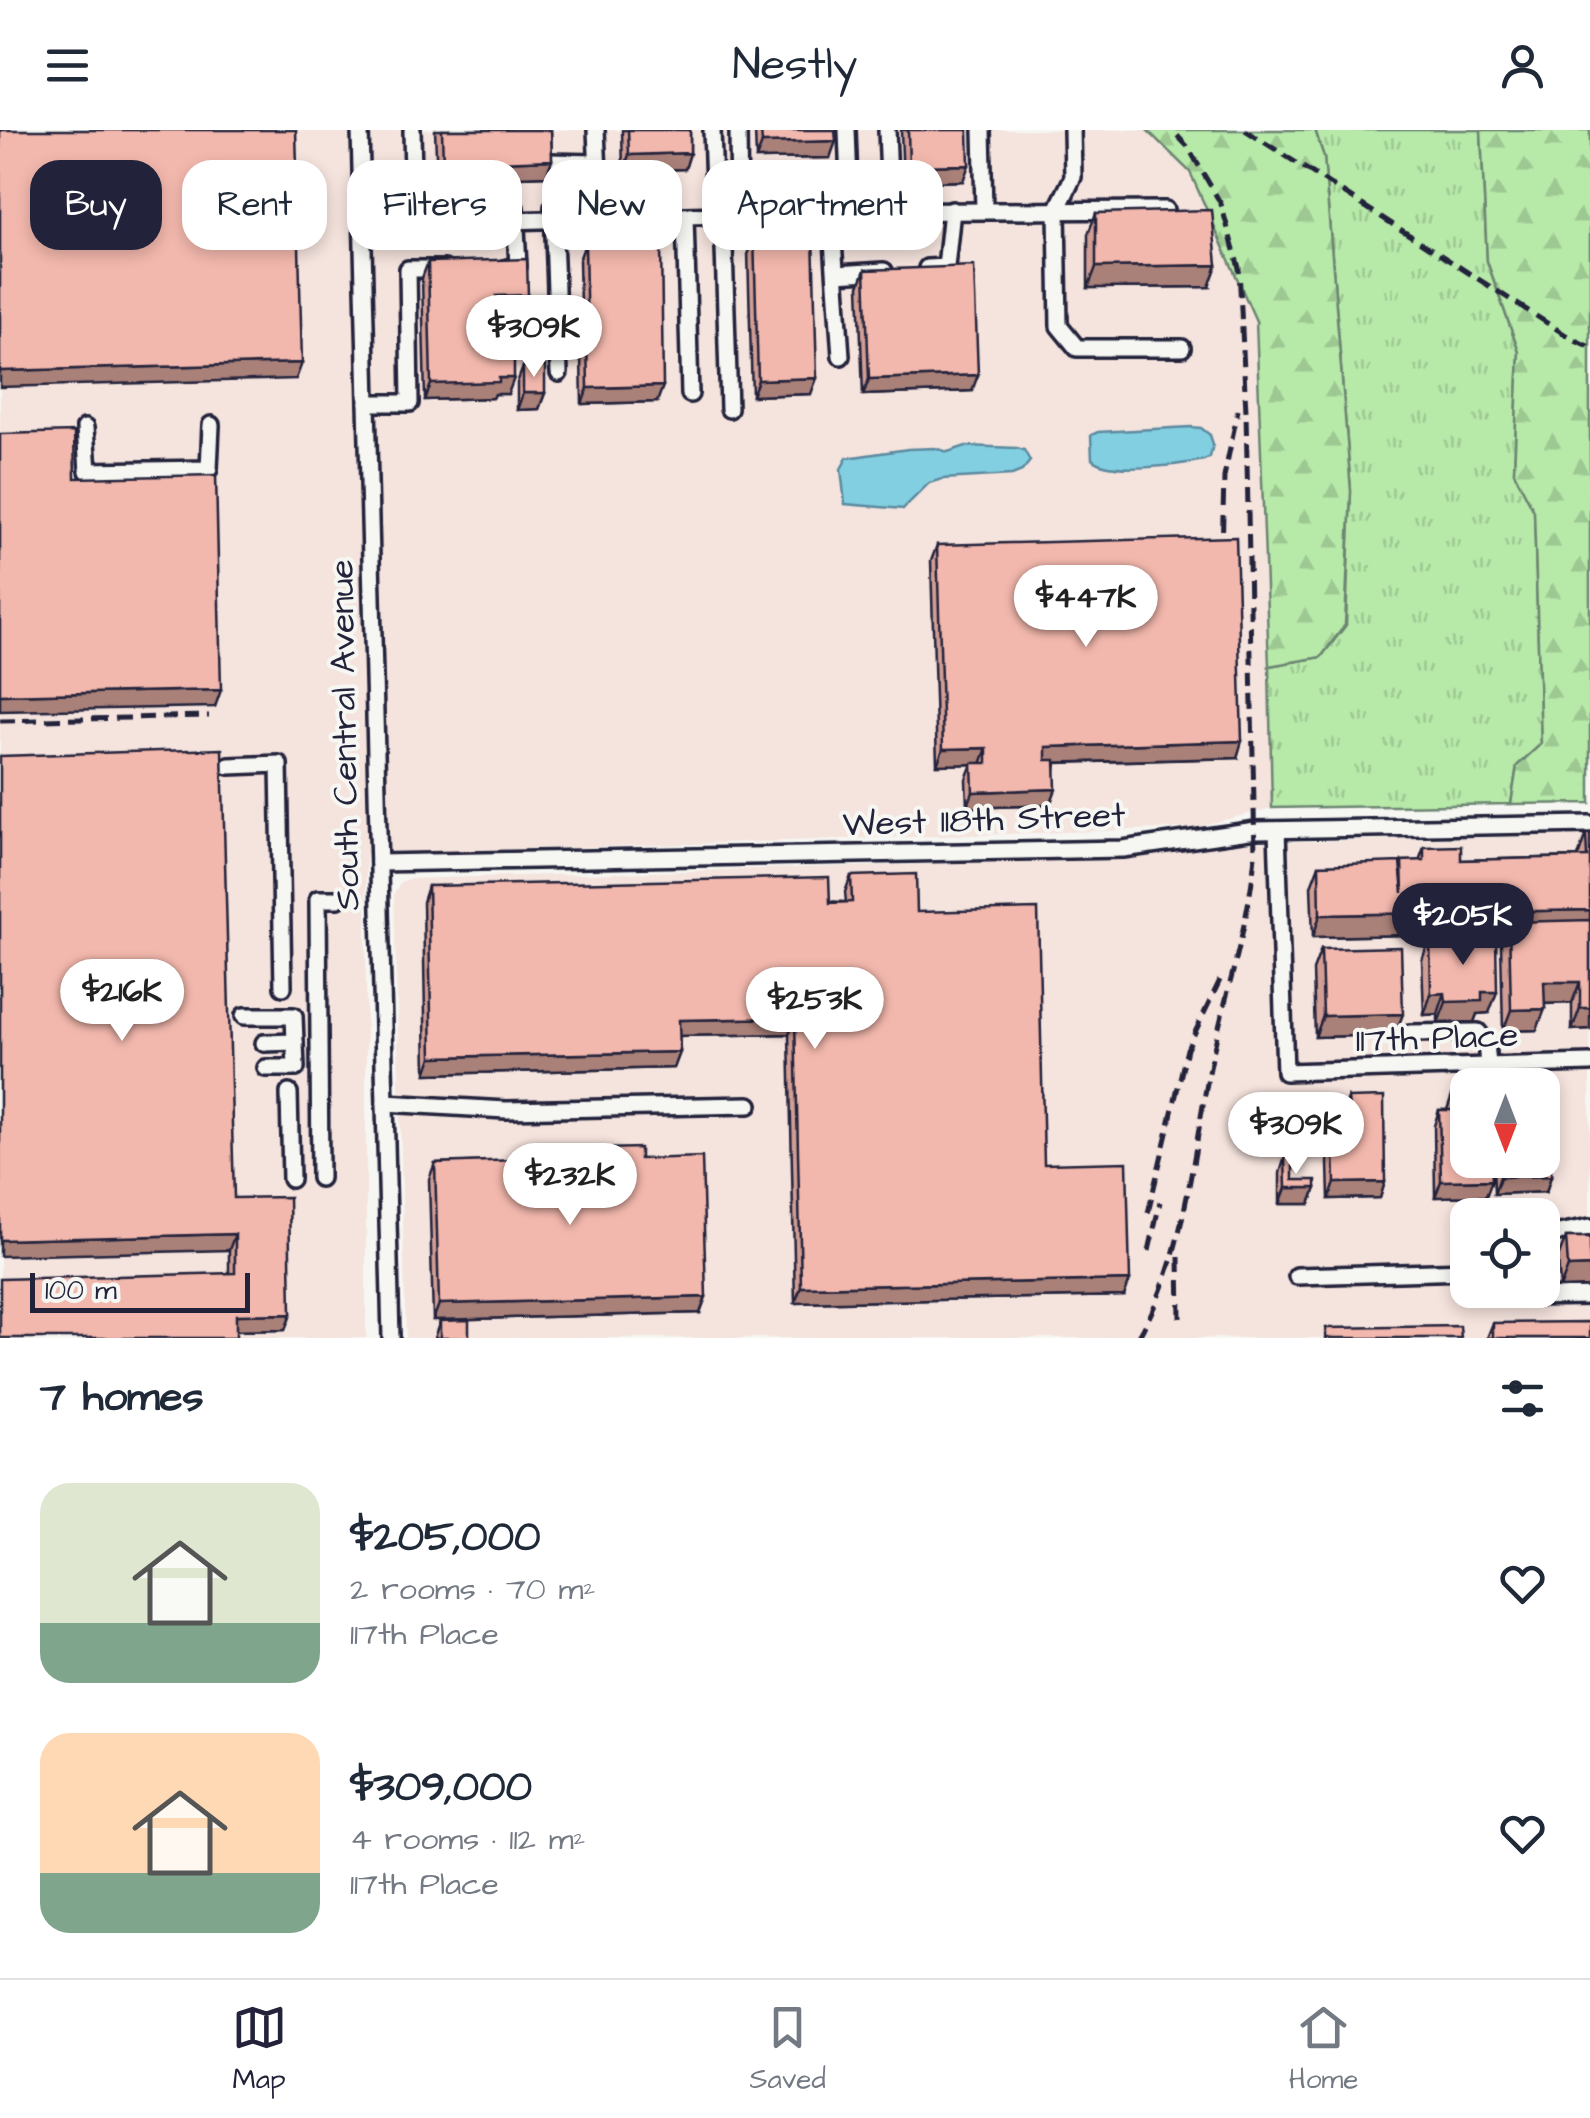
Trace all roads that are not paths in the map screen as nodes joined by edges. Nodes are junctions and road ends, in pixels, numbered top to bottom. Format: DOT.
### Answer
graph roads {
  1 [pos="360,130"];
  2 [pos="412,130"];
  3 [pos="596,130"];
  4 [pos="712,130"];
  5 [pos="738,130"];
  6 [pos="847,130"];
  7 [pos="887,130"];
  8 [pos="982,130"];
  9 [pos="1072,130"];
  10 [pos="361,160"];
  11 [pos="413,160"];
  12 [pos="597,160"];
  13 [pos="717,160"];
  14 [pos="734,160"];
  15 [pos="848,160"];
  16 [pos="888,160"];
  17 [pos="984,210"];
  18 [pos="1057,210"];
  19 [pos="1165,210"];
  20 [pos="943,215"];
  21 [pos="682,216"];
  22 [pos="685,216"];
  23 [pos="702,216"];
  24 [pos="952,216"];
  25 [pos="363,250"];
  26 [pos="517,250"];
  27 [pos="554,250"];
  28 [pos="624,250"];
  29 [pos="727,250"];
  30 [pos="834,250"];
  31 [pos="624,259"];
  32 [pos="463,268"];
  33 [pos="482,268"];
  34 [pos="836,274"];
  35 [pos="1182,348"];
  36 [pos="840,356"];
  37 [pos="558,373"];
  38 [pos="690,394"];
  39 [pos="367,403"];
  40 [pos="729,409"];
  41 [pos="211,425"];
  42 [pos="85,428"];
  43 [pos="229,766"];
  44 [pos="1590,824"];
  45 [pos="1277,830"];
  46 [pos="378,863"];
  47 [pos="338,898"];
  48 [pos="283,987"];
  49 [pos="244,1016"];
  50 [pos="318,1030"];
  51 [pos="1410,1033"];
  52 [pos="294,1037"];
  53 [pos="264,1043"];
  54 [pos="1590,1063"];
  55 [pos="1488,1066"];
  56 [pos="266,1068"];
  57 [pos="289,1093"];
  58 [pos="385,1103"];
  59 [pos="749,1104"];
  60 [pos="320,1178"];
  61 [pos="291,1179"];
  62 [pos="1590,1226"];
  63 [pos="1560,1232"];
  64 [pos="1450,1272"];
  65 [pos="1298,1276"];
  66 [pos="1560,1296"];
  67 [pos="1590,1296"];
  68 [pos="391,1338"];
  1 -- 10 [label="street, South Central Avenue"];
  2 -- 11 [label="street"];
  3 -- 12 [label="street"];
  4 -- 13 [label="street"];
  5 -- 14 [label="street"];
  6 -- 15 [label="street"];
  7 -- 16 [label="street"];
  8 -- 17 [label="street"];
  9 -- 18 [label="street"];
  17 -- 18 [label="street"];
  17 -- 24 [label="street"];
  18 -- 19 [label="street"];
  18 -- 35 [label="street"];
  20 -- 24 [label="street"];
  21 -- 22 [label="street"];
  22 -- 23 [label="street"];
  22 -- 38 [label="street"];
  24 -- 34 [label="street"];
  25 -- 39 [label="street, South Central Avenue"];
  26 -- 33 [label="street"];
  27 -- 37 [label="street"];
  28 -- 31 [label="street"];
  29 -- 40 [label="street"];
  30 -- 34 [label="street"];
  32 -- 39 [label="street"];
  34 -- 36 [label="street"];
  39 -- 46 [label="street, South Central Avenue"];
  41 -- 42 [label="street"];
  43 -- 48 [label="street"];
  44 -- 45 [label="street, West 118th Street"];
  45 -- 46 [label="street, West 118th Street"];
  45 -- 55 [label="street, 117th Place"];
  46 -- 58 [label="street, South Central Avenue"];
  47 -- 50 [label="street"];
  49 -- 52 [label="street"];
  50 -- 52 [label="street"];
  50 -- 60 [label="street"];
  51 -- 55 [label="street"];
  52 -- 53 [label="street"];
  52 -- 56 [label="street"];
  54 -- 55 [label="street, 117th Place"];
  57 -- 61 [label="street"];
  58 -- 59 [label="street"];
  58 -- 68 [label="street, South Central Avenue"];
  62 -- 63 [label="street"];
  64 -- 65 [label="street"];
  66 -- 67 [label="street"];
}
